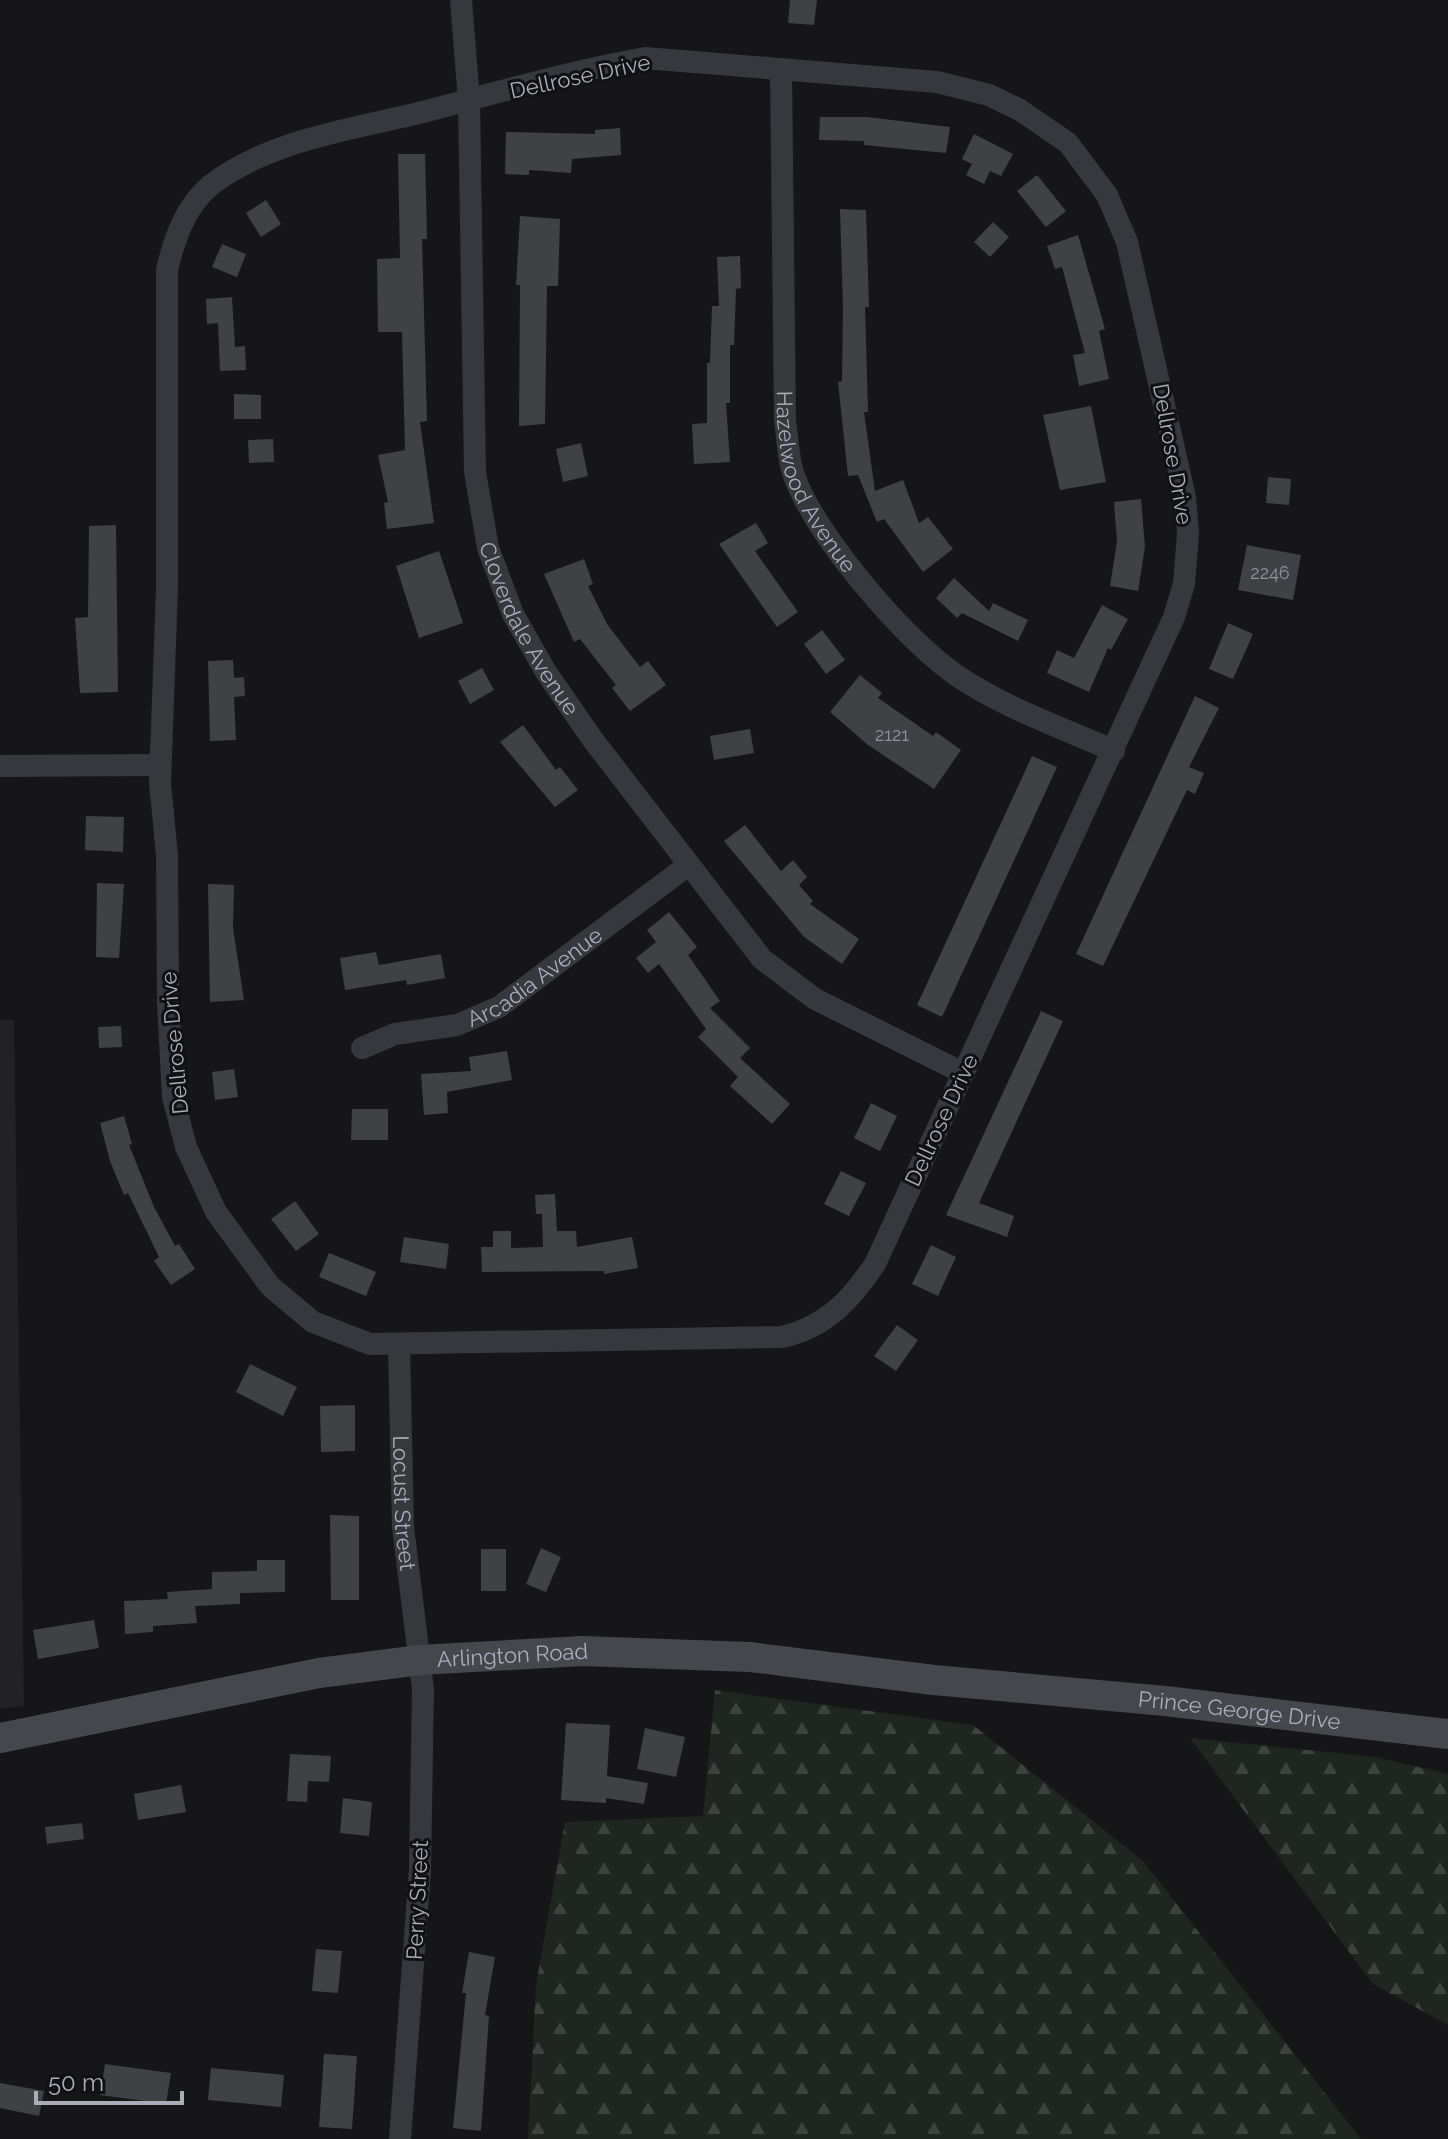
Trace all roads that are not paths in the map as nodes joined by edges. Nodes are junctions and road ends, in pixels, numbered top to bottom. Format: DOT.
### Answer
graph roads {
  1 [pos="461,0"];
  2 [pos="781,69"];
  3 [pos="469,100"];
  4 [pos="1114,751"];
  5 [pos="160,765"];
  6 [pos="0,766"];
  7 [pos="687,866"];
  8 [pos="362,1048"];
  9 [pos="963,1073"];
  10 [pos="399,1345"];
  11 [pos="420,1660"];
  12 [pos="1029,1689"];
  13 [pos="1448,1734"];
  14 [pos="0,1738"];
  15 [pos="400,2139"];
  1 -- 3 [label="street, Cloverdale Avenue"];
  2 -- 3 [label="street, Dellrose Drive"];
  2 -- 4 [label="street, Hazelwood Avenue"];
  2 -- 4 [label="street, Dellrose Drive"];
  3 -- 5 [label="street, Dellrose Drive"];
  3 -- 7 [label="street, Cloverdale Avenue"];
  4 -- 9 [label="street, Dellrose Drive"];
  5 -- 6 [label="street"];
  5 -- 10 [label="street, Dellrose Drive"];
  7 -- 8 [label="street, Arcadia Avenue"];
  7 -- 9 [label="street, Cloverdale Avenue"];
  9 -- 10 [label="street, Dellrose Drive"];
  10 -- 11 [label="street, Locust Street"];
  11 -- 12 [label="main road, Arlington Road"];
  11 -- 14 [label="main road, Arlington Road"];
  11 -- 15 [label="street, Perry Street"];
  12 -- 13 [label="main road, Prince George Drive"];
}
